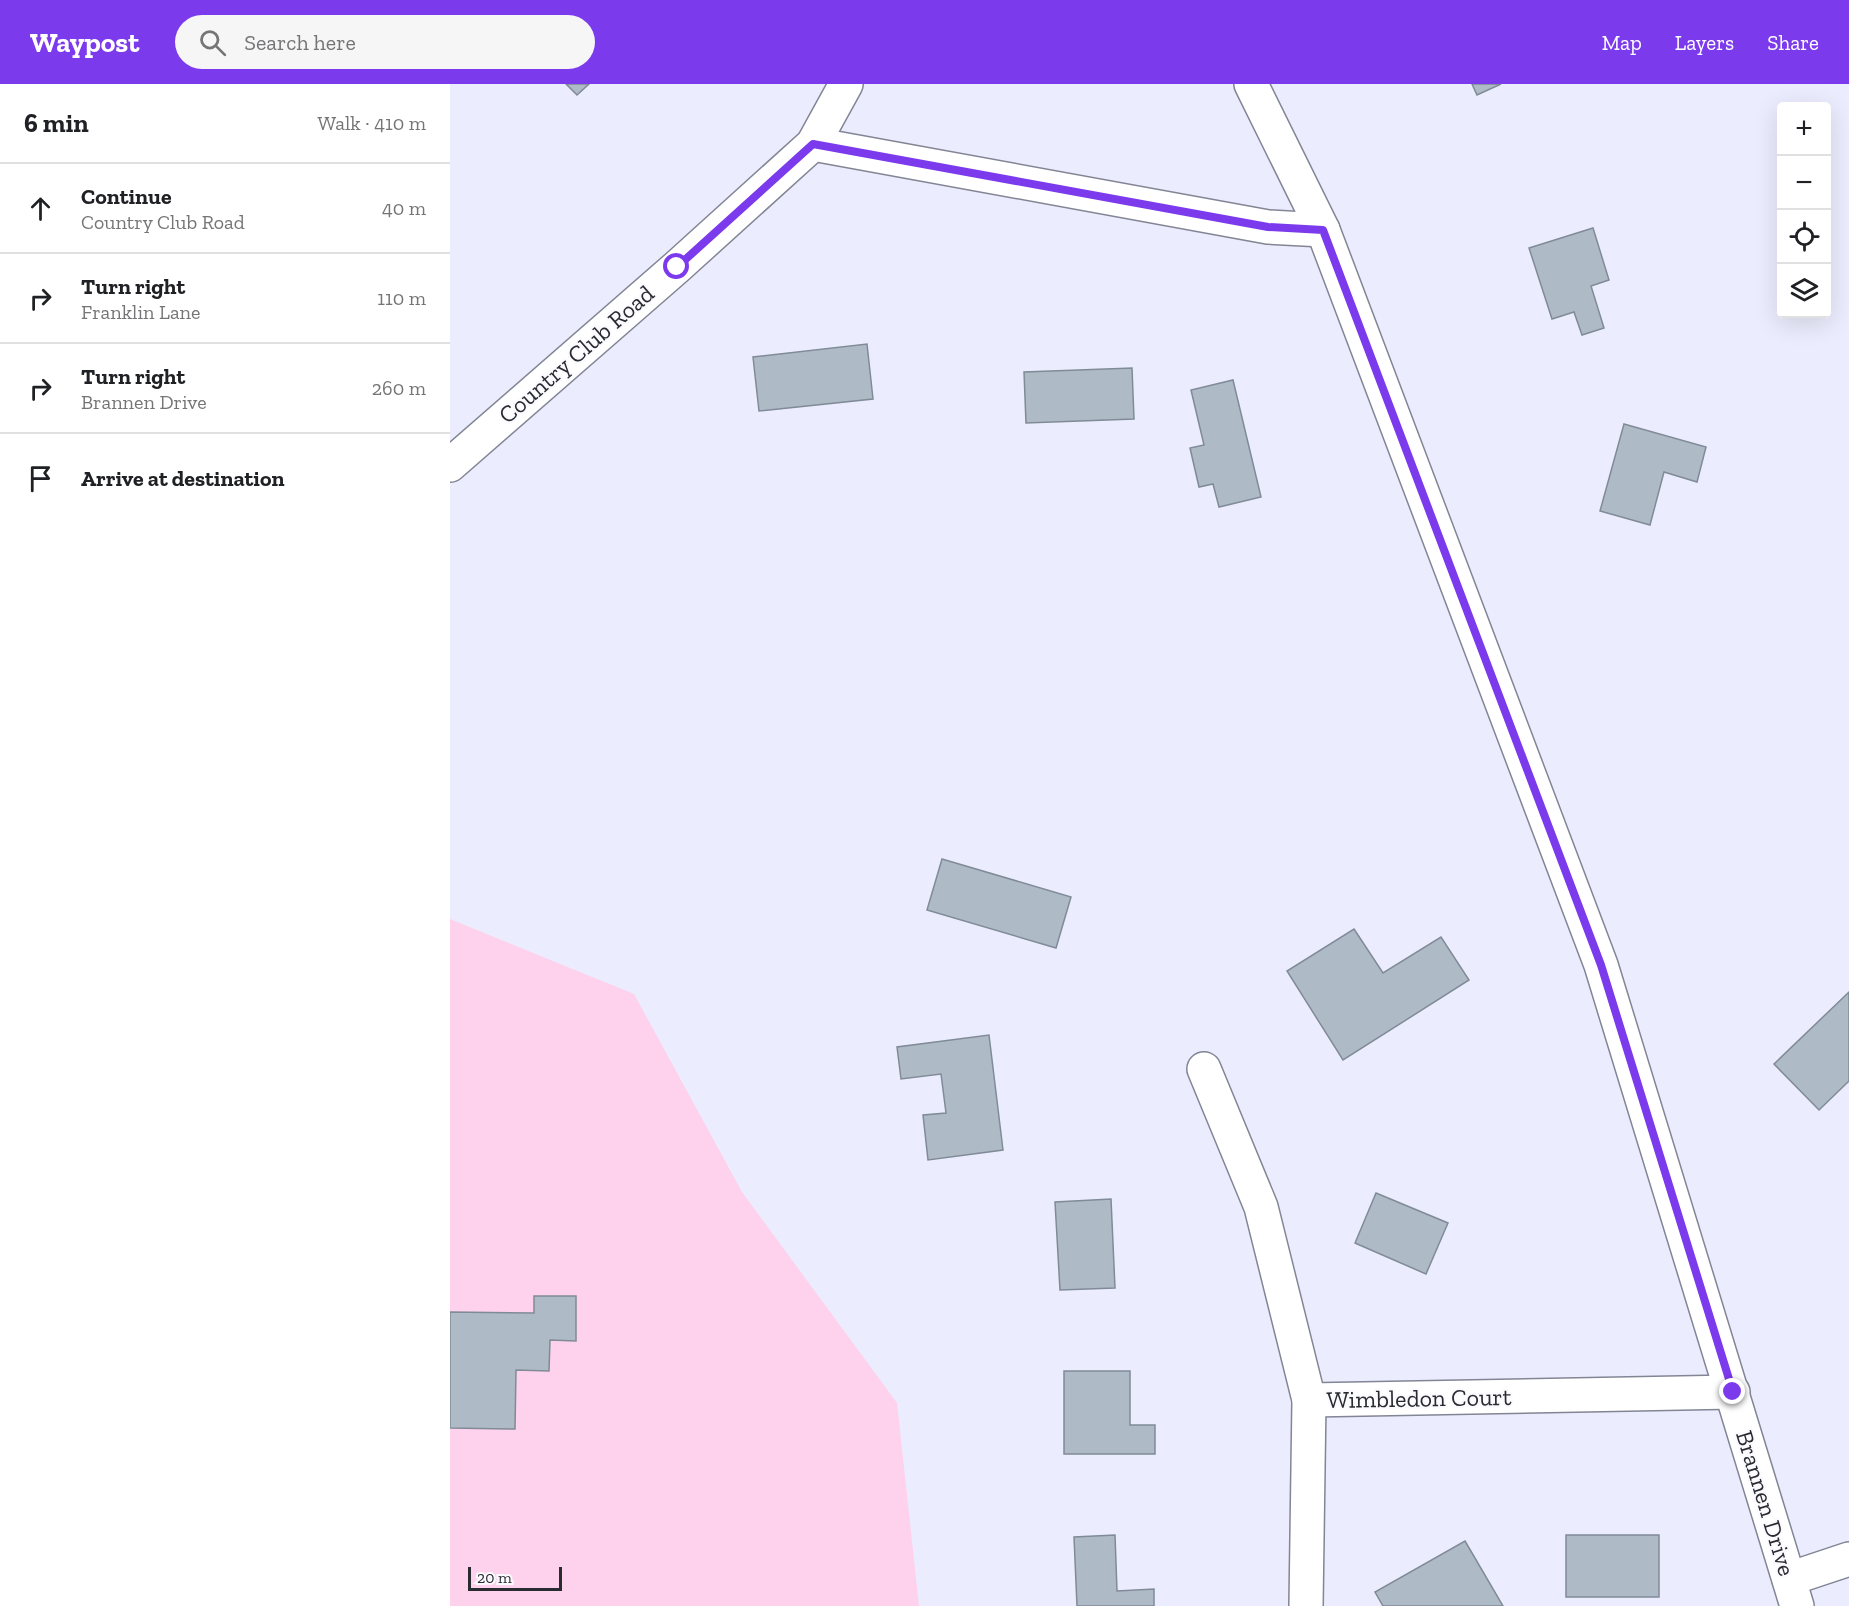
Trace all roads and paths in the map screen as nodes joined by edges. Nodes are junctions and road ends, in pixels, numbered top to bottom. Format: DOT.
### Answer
graph roads {
  1 [pos="846,84"];
  2 [pos="1251,84"];
  3 [pos="813,144"];
  4 [pos="1323,230"];
  5 [pos="450,465"];
  6 [pos="1204,1069"];
  7 [pos="1733,1392"];
  8 [pos="1309,1400"];
  9 [pos="1849,1559"];
  10 [pos="1793,1592"];
  11 [pos="1305,1606"];
  1 -- 3 [label="street, Country Club Road"];
  2 -- 4 [label="street, Brannen Drive"];
  3 -- 4 [label="street"];
  3 -- 5 [label="street, Country Club Road"];
  4 -- 7 [label="street, Brannen Drive"];
  6 -- 8 [label="street, Wimbledon Court"];
  7 -- 8 [label="street, Wimbledon Court"];
  7 -- 10 [label="street, Brannen Drive"];
  8 -- 11 [label="street"];
  9 -- 10 [label="street"];
}
